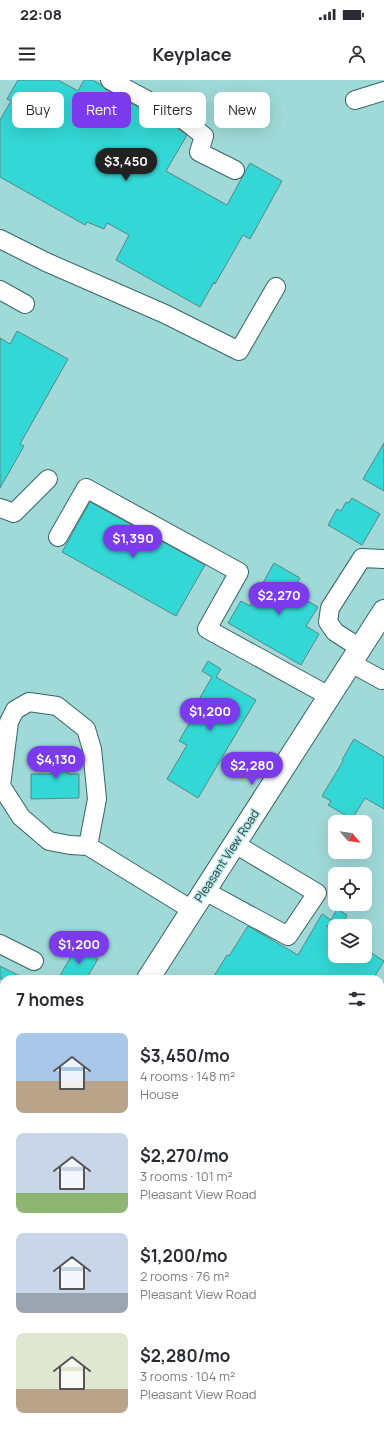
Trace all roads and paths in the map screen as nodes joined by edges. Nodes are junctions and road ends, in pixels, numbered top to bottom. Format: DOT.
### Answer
graph roads {
  1 [pos="110,80"];
  2 [pos="384,91"];
  3 [pos="355,100"];
  4 [pos="235,170"];
  5 [pos="0,239"];
  6 [pos="276,287"];
  7 [pos="0,290"];
  8 [pos="25,304"];
  9 [pos="48,479"];
  10 [pos="0,508"];
  11 [pos="58,537"];
  12 [pos="384,559"];
  13 [pos="382,619"];
  14 [pos="355,656"];
  15 [pos="384,679"];
  16 [pos="330,696"];
  17 [pos="235,844"];
  18 [pos="88,846"];
  19 [pos="205,891"];
  20 [pos="192,910"];
  21 [pos="0,944"];
  22 [pos="34,961"];
  23 [pos="151,975"];
  1 -- 4 [label="street"];
  2 -- 3 [label="street"];
  5 -- 6 [label="street"];
  7 -- 8 [label="street"];
  9 -- 10 [label="street"];
  11 -- 16 [label="street"];
  12 -- 14 [label="street"];
  13 -- 14 [label="main road, Pleasant View Road"];
  14 -- 15 [label="street"];
  14 -- 16 [label="main road, Pleasant View Road"];
  16 -- 17 [label="main road, Pleasant View Road"];
  17 -- 19 [label="main road, Pleasant View Road"];
  17 -- 19 [label="street"];
  18 -- 18 [label="street"];
  18 -- 20 [label="street"];
  19 -- 20 [label="main road, Pleasant View Road"];
  20 -- 23 [label="main road, Pleasant View Road"];
  21 -- 22 [label="street"];
}
